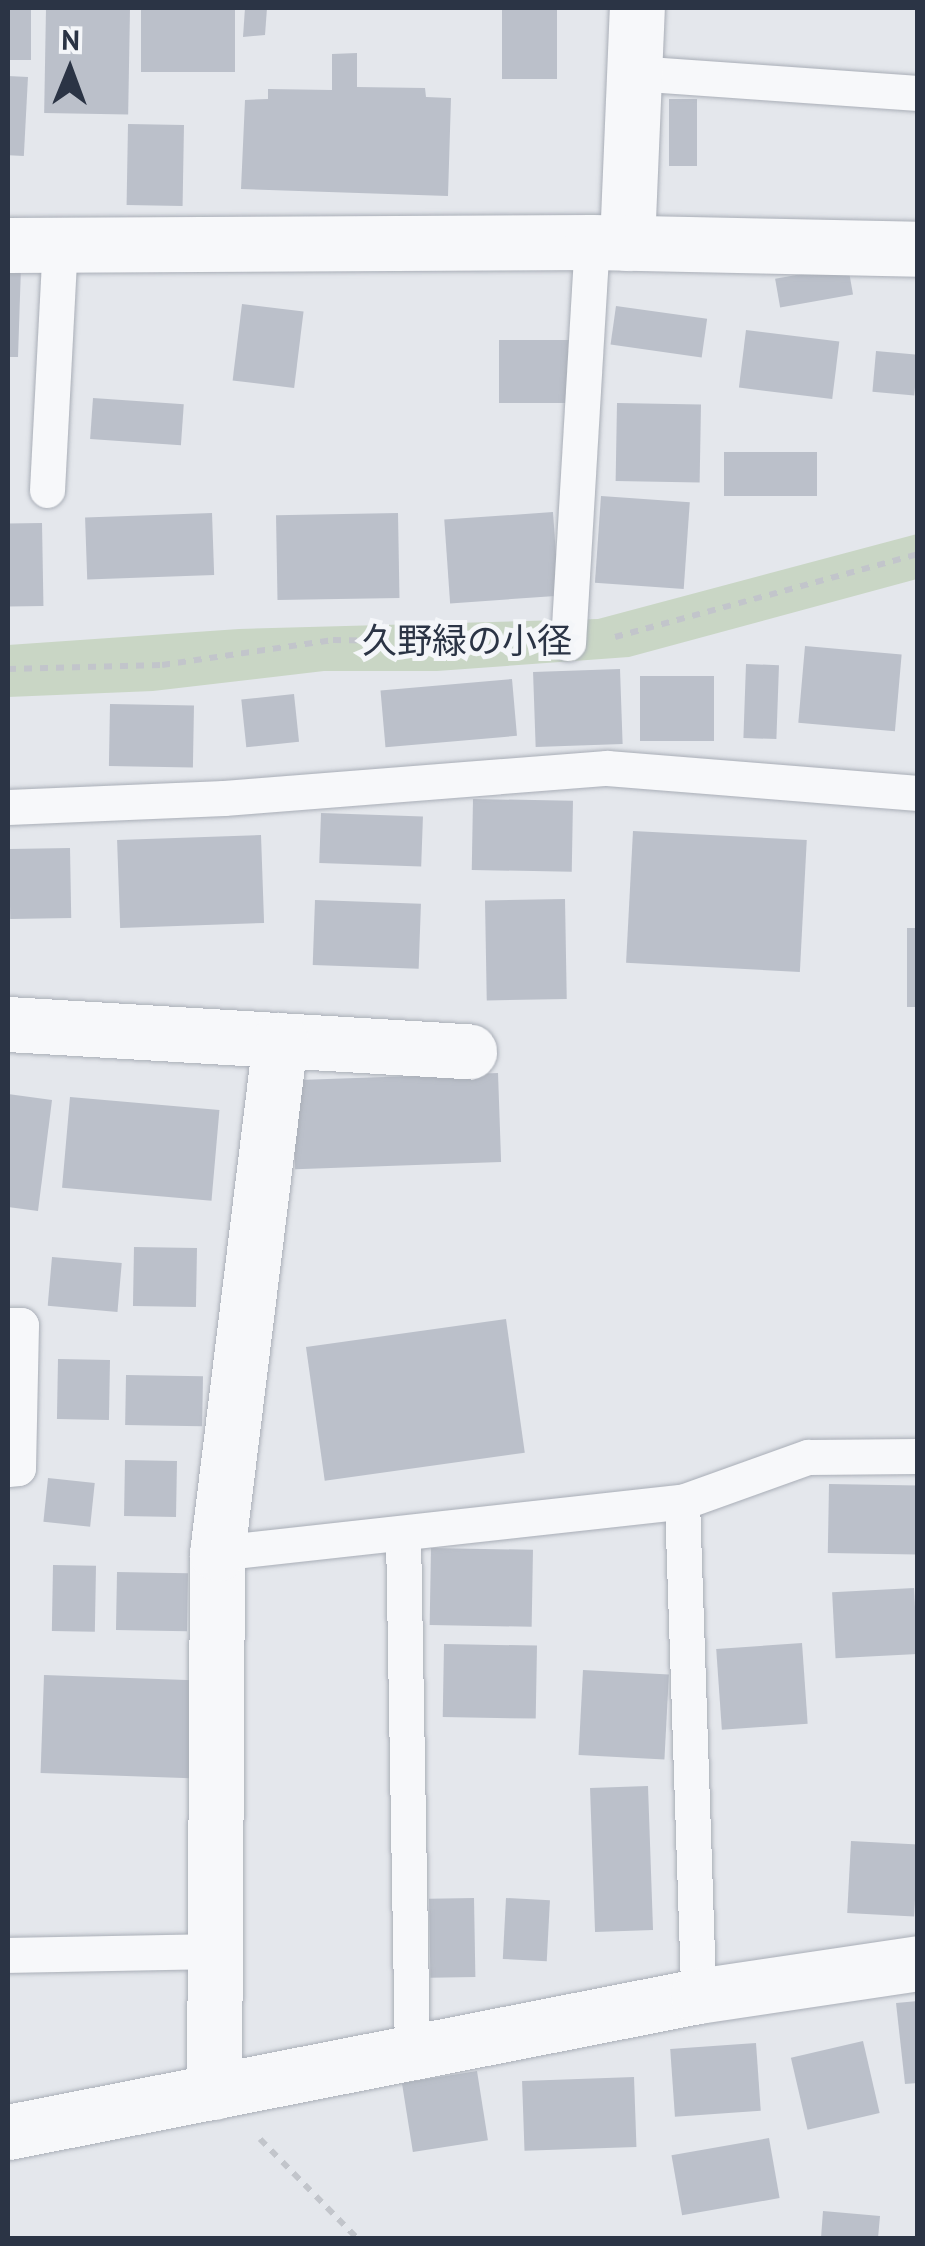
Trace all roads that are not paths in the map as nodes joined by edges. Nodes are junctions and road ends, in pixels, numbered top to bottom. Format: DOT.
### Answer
graph roads {
  1 [pos="637,8"];
  2 [pos="633,73"];
  3 [pos="918,93"];
  4 [pos="610,242"];
  5 [pos="34,245"];
  6 [pos="918,249"];
  7 [pos="47,490"];
  8 [pos="568,643"];
  9 [pos="918,793"];
  10 [pos="8,807"];
  11 [pos="8,1024"];
  12 [pos="280,1040"];
  13 [pos="469,1050"];
  14 [pos="8,1325"];
  15 [pos="918,1456"];
  16 [pos="8,1468"];
  17 [pos="682,1502"];
  18 [pos="402,1533"];
  19 [pos="217,1554"];
  20 [pos="214,1951"];
  21 [pos="8,1954"];
  22 [pos="918,1963"];
  23 [pos="698,1996"];
  24 [pos="412,2053"];
  25 [pos="214,2092"];
  26 [pos="8,2132"];
  1 -- 2 [label="street"];
  2 -- 3 [label="lane"];
  2 -- 4 [label="street"];
  4 -- 5 [label="street"];
  4 -- 6 [label="street"];
  4 -- 8 [label="lane"];
  5 -- 7 [label="lane"];
  9 -- 10 [label="lane"];
  11 -- 12 [label="street"];
  12 -- 13 [label="street"];
  12 -- 19 [label="street"];
  14 -- 16 [label="lane"];
  15 -- 17 [label="lane"];
  17 -- 18 [label="lane"];
  17 -- 23 [label="lane"];
  18 -- 19 [label="lane"];
  18 -- 24 [label="lane"];
  19 -- 20 [label="street"];
  20 -- 21 [label="lane"];
  20 -- 25 [label="street"];
  22 -- 23 [label="street"];
  23 -- 24 [label="street"];
  24 -- 25 [label="street"];
  25 -- 26 [label="street"];
}
